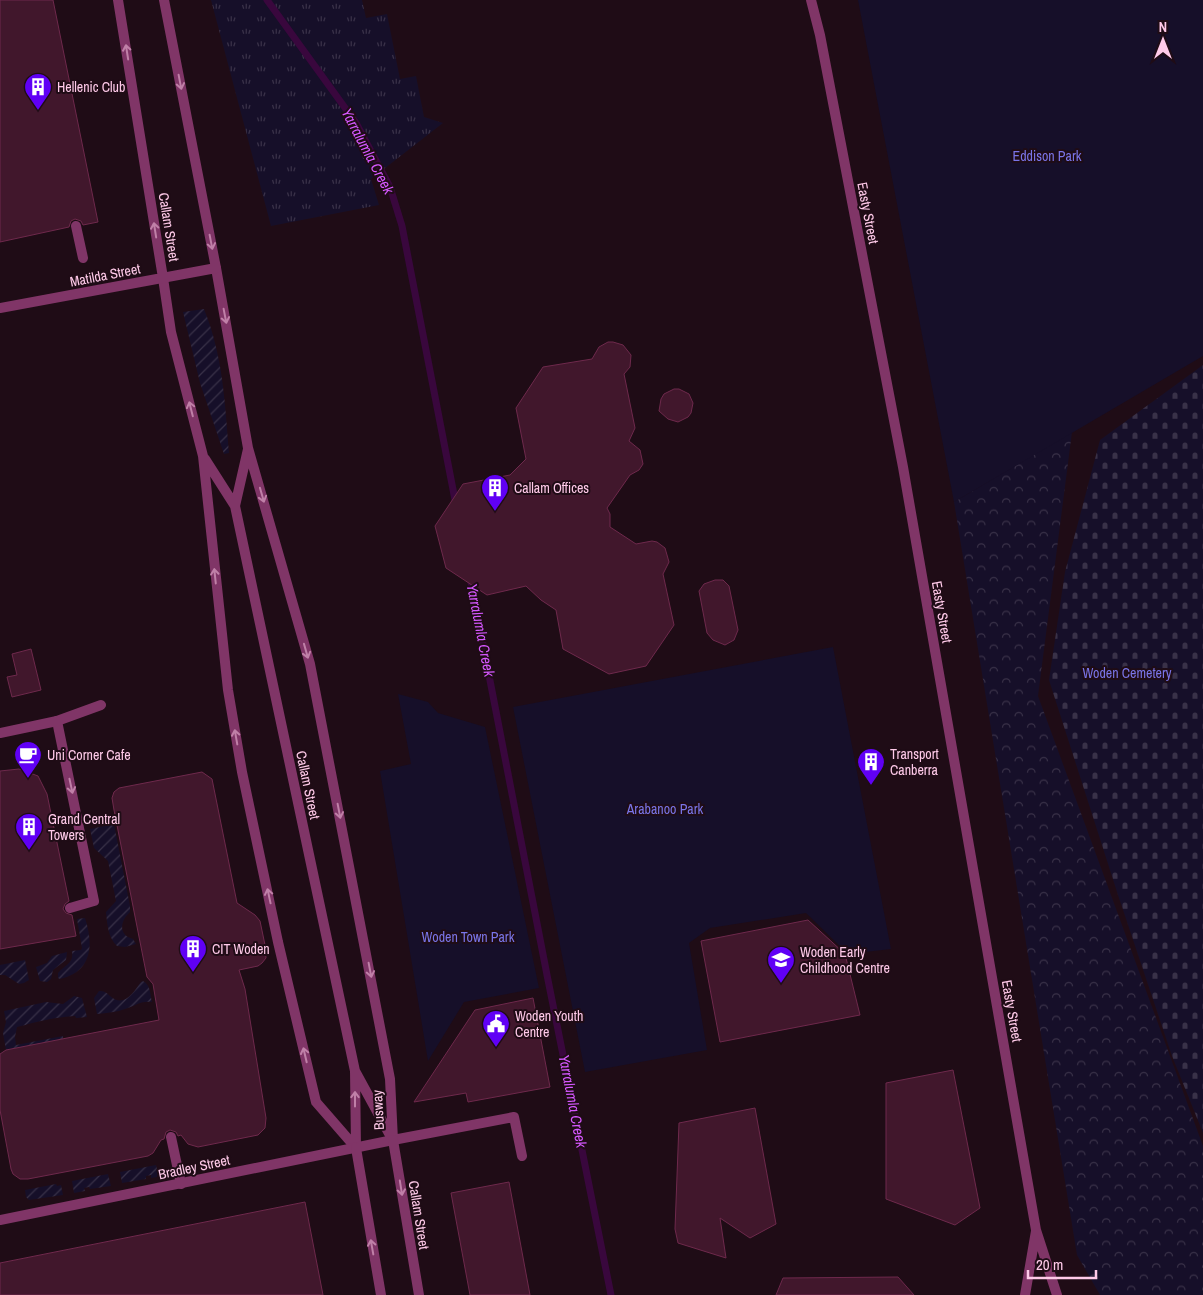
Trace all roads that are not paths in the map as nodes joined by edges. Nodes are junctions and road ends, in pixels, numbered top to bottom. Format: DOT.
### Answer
graph roads {
  1 [pos="118,0"];
  2 [pos="164,0"];
  3 [pos="811,0"];
  4 [pos="76,226"];
  5 [pos="84,258"];
  6 [pos="216,268"];
  7 [pos="163,278"];
  8 [pos="0,308"];
  9 [pos="248,448"];
  10 [pos="203,456"];
  11 [pos="235,506"];
  12 [pos="100,706"];
  13 [pos="57,721"];
  14 [pos="0,733"];
  15 [pos="70,908"];
  16 [pos="355,1071"];
  17 [pos="172,1137"];
  18 [pos="393,1140"];
  19 [pos="356,1148"];
  20 [pos="522,1156"];
  21 [pos="181,1184"];
  22 [pos="0,1220"];
  23 [pos="1036,1230"];
  24 [pos="381,1295"];
  25 [pos="419,1295"];
  26 [pos="1025,1295"];
  27 [pos="1057,1295"];
  7 -- 1 [label="street, Callam Street, one-way"];
  2 -- 6 [label="street, one-way"];
  3 -- 23 [label="street, Easty Street"];
  4 -- 5 [label="street"];
  6 -- 7 [label="street, Matilda Street"];
  6 -- 9 [label="street, one-way"];
  7 -- 8 [label="street, Matilda Street"];
  10 -- 7 [label="street, Callam Street, one-way"];
  9 -- 11 [label="street"];
  9 -- 18 [label="street, Busway, one-way"];
  10 -- 11 [label="street"];
  19 -- 10 [label="street, one-way"];
  11 -- 16 [label="street, Callam Street"];
  12 -- 13 [label="street"];
  13 -- 14 [label="street"];
  13 -- 15 [label="street, one-way"];
  16 -- 18 [label="street"];
  19 -- 16 [label="street, one-way"];
  17 -- 21 [label="street"];
  18 -- 19 [label="street, Bradley Street"];
  18 -- 20 [label="street, Bradley Street"];
  18 -- 25 [label="street, Callam Street, one-way"];
  19 -- 21 [label="street, Bradley Street"];
  24 -- 19 [label="street, one-way"];
  21 -- 22 [label="street, Bradley Street"];
  23 -- 26 [label="street, Easty Street"];
  23 -- 27 [label="street, Easty Street"];
}
